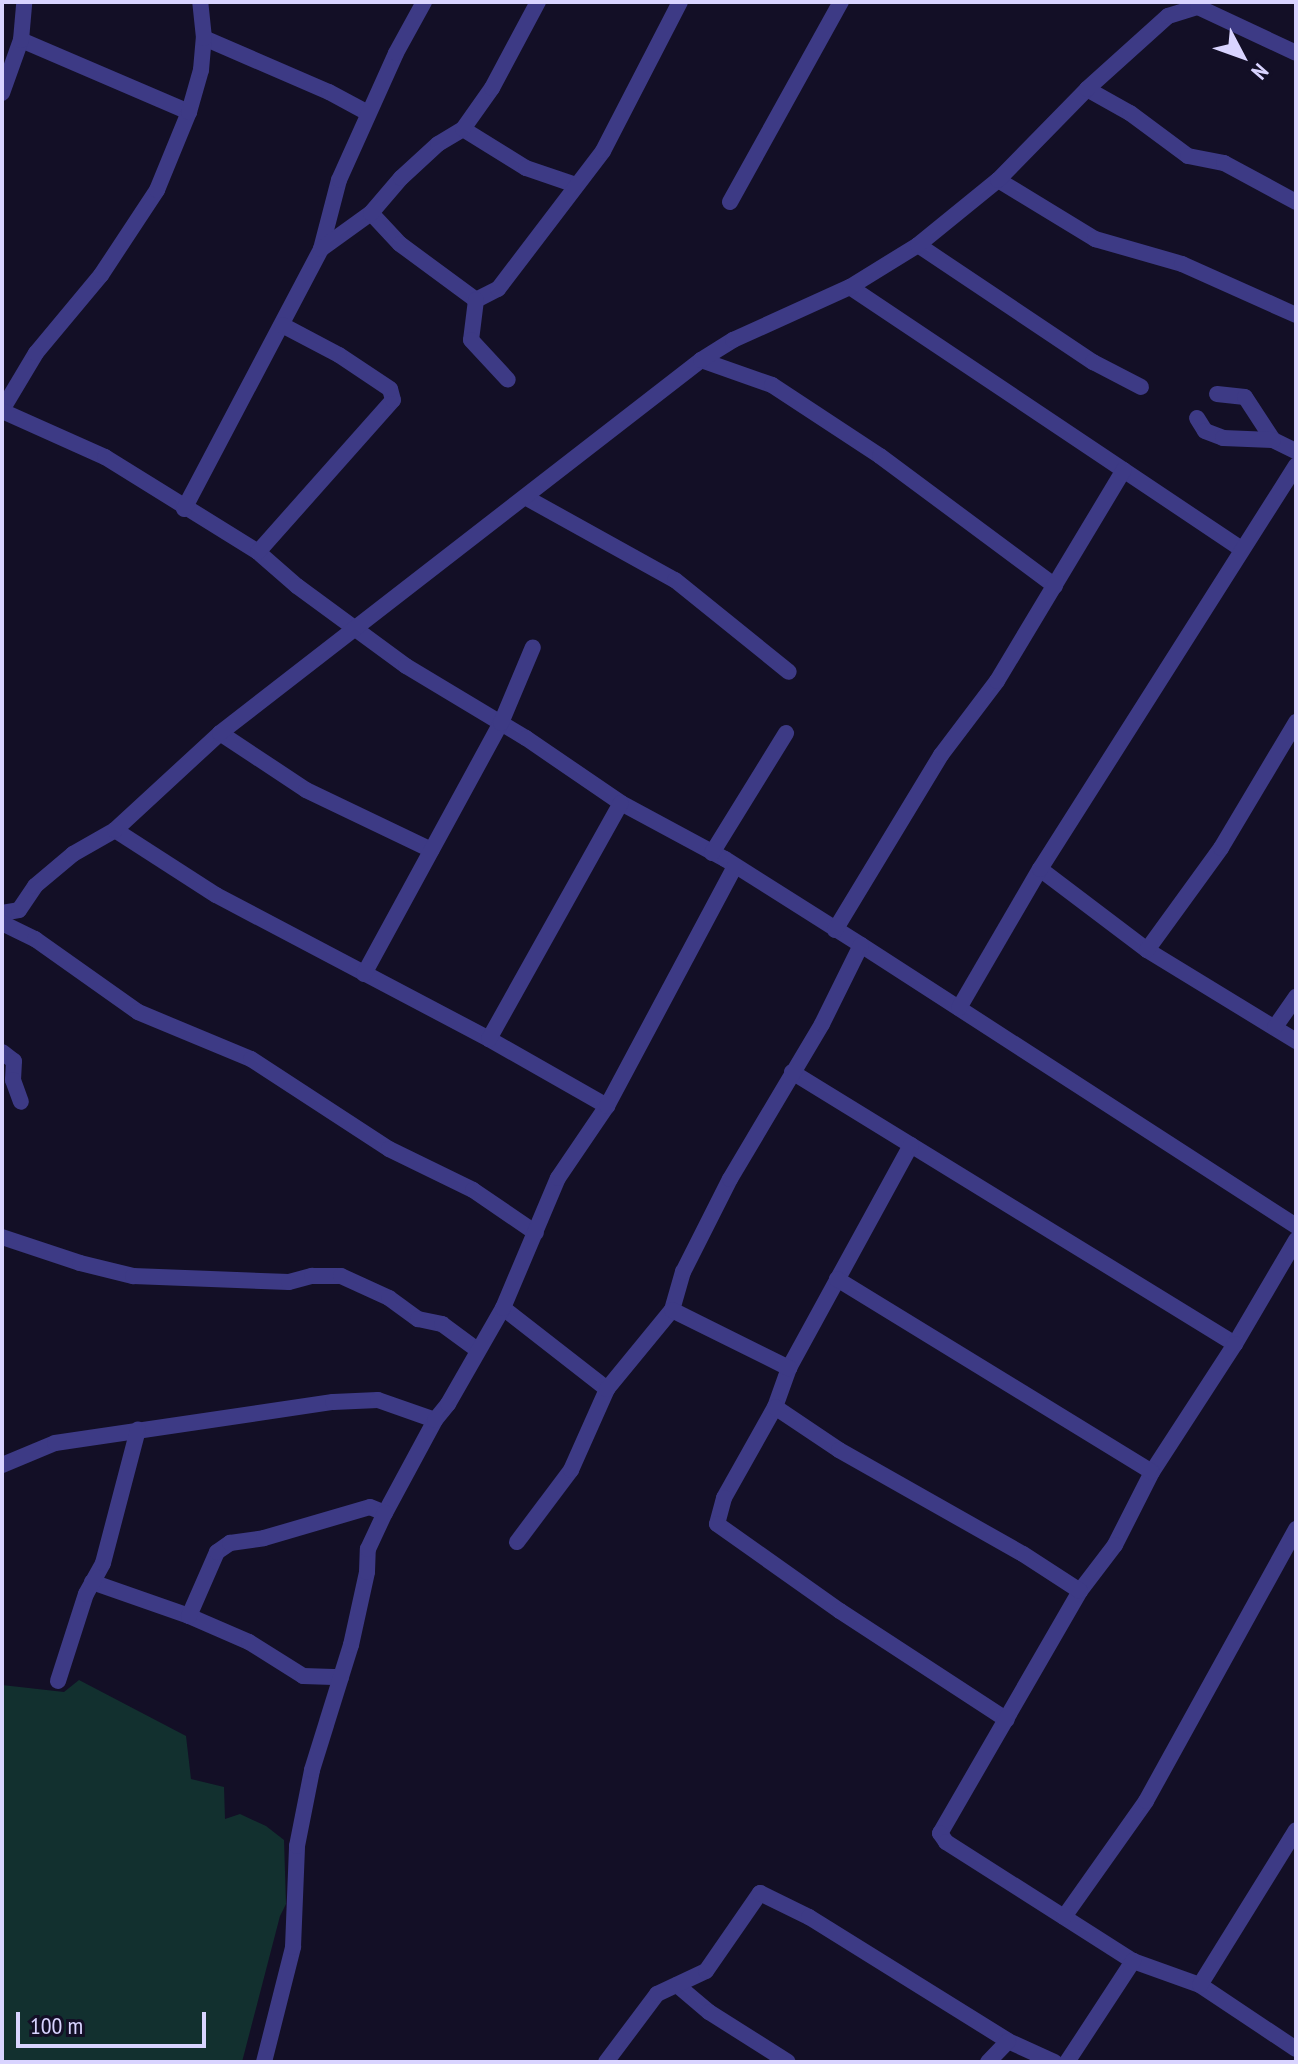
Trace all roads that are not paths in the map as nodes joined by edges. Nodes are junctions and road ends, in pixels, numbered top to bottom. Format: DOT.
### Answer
graph roads {
  1 [pos="24,2"];
  2 [pos="200,2"];
  3 [pos="424,2"];
  4 [pos="538,2"];
  5 [pos="680,2"];
  6 [pos="841,2"];
  7 [pos="1199,4"];
  8 [pos="204,38"];
  9 [pos="21,40"];
  10 [pos="1296,53"];
  11 [pos="1087,89"];
  12 [pos="2,93"];
  13 [pos="189,112"];
  14 [pos="368,113"];
  15 [pos="463,129"];
  16 [pos="998,180"];
  17 [pos="576,185"];
  18 [pos="730,202"];
  19 [pos="1296,202"];
  20 [pos="371,213"];
  21 [pos="918,245"];
  22 [pos="321,249"];
  23 [pos="850,287"];
  24 [pos="476,300"];
  25 [pos="1296,315"];
  26 [pos="282,325"];
  27 [pos="701,360"];
  28 [pos="508,380"];
  29 [pos="1141,387"];
  30 [pos="1217,394"];
  31 [pos="2,411"];
  32 [pos="1197,418"];
  33 [pos="1273,440"];
  34 [pos="1296,451"];
  35 [pos="1296,465"];
  36 [pos="1124,470"];
  37 [pos="525,497"];
  38 [pos="184,509"];
  39 [pos="1242,549"];
  40 [pos="258,552"];
  41 [pos="1055,586"];
  42 [pos="353,628"];
  43 [pos="533,647"];
  44 [pos="789,672"];
  45 [pos="1296,722"];
  46 [pos="501,723"];
  47 [pos="220,733"];
  48 [pos="786,733"];
  49 [pos="621,803"];
  50 [pos="115,830"];
  51 [pos="431,850"];
  52 [pos="712,853"];
  53 [pos="735,866"];
  54 [pos="1040,869"];
  55 [pos="2,913"];
  56 [pos="2,923"];
  57 [pos="835,930"];
  58 [pos="861,945"];
  59 [pos="1147,950"];
  60 [pos="364,974"];
  61 [pos="1296,997"];
  62 [pos="959,1008"];
  63 [pos="1275,1027"];
  64 [pos="489,1039"];
  65 [pos="1296,1041"];
  66 [pos="2,1052"];
  67 [pos="792,1072"];
  68 [pos="21,1102"];
  69 [pos="607,1106"];
  70 [pos="911,1145"];
  71 [pos="1296,1226"];
  72 [pos="536,1233"];
  73 [pos="2,1237"];
  74 [pos="1296,1240"];
  75 [pos="837,1279"];
  76 [pos="503,1308"];
  77 [pos="672,1310"];
  78 [pos="1235,1344"];
  79 [pos="476,1349"];
  80 [pos="789,1368"];
  81 [pos="607,1389"];
  82 [pos="775,1407"];
  83 [pos="435,1420"];
  84 [pos="138,1430"];
  85 [pos="2,1465"];
  86 [pos="1152,1472"];
  87 [pos="385,1513"];
  88 [pos="1296,1529"];
  89 [pos="517,1542"];
  90 [pos="92,1582"];
  91 [pos="1080,1591"];
  92 [pos="189,1616"];
  93 [pos="341,1677"];
  94 [pos="58,1681"];
  95 [pos="1007,1720"];
  96 [pos="1296,1830"];
  97 [pos="1064,1917"];
  98 [pos="1133,1961"];
  99 [pos="677,1985"];
  100 [pos="1200,1985"];
  101 [pos="1008,2041"];
  102 [pos="1296,2049"];
  103 [pos="264,2062"];
  104 [pos="606,2062"];
  105 [pos="788,2062"];
  106 [pos="988,2062"];
  107 [pos="1054,2062"];
  108 [pos="1067,2062"];
  1 -- 9 [label="street"];
  2 -- 8 [label="street"];
  3 -- 14 [label="street"];
  4 -- 15 [label="street"];
  5 -- 17 [label="street"];
  6 -- 18 [label="street"];
  7 -- 10 [label="street"];
  7 -- 11 [label="street"];
  8 -- 13 [label="street"];
  8 -- 14 [label="street"];
  9 -- 12 [label="street"];
  9 -- 13 [label="street"];
  11 -- 16 [label="street"];
  11 -- 19 [label="street"];
  13 -- 31 [label="street"];
  14 -- 22 [label="street"];
  15 -- 17 [label="street"];
  15 -- 20 [label="street"];
  16 -- 21 [label="street"];
  16 -- 25 [label="street"];
  17 -- 24 [label="street"];
  20 -- 22 [label="street"];
  20 -- 24 [label="street"];
  21 -- 23 [label="street"];
  21 -- 29 [label="street"];
  22 -- 26 [label="street"];
  23 -- 27 [label="street"];
  23 -- 36 [label="street"];
  24 -- 28 [label="street"];
  26 -- 38 [label="street"];
  26 -- 40 [label="street"];
  27 -- 37 [label="street"];
  27 -- 41 [label="street"];
  30 -- 33 [label="street"];
  31 -- 38 [label="street"];
  32 -- 33 [label="street"];
  33 -- 34 [label="street"];
  35 -- 39 [label="street"];
  36 -- 39 [label="street"];
  36 -- 41 [label="street"];
  37 -- 42 [label="street"];
  37 -- 44 [label="street"];
  38 -- 40 [label="street"];
  39 -- 54 [label="street"];
  40 -- 42 [label="street"];
  41 -- 57 [label="street"];
  42 -- 46 [label="street"];
  42 -- 47 [label="street"];
  43 -- 46 [label="street"];
  45 -- 59 [label="street"];
  46 -- 49 [label="street"];
  46 -- 51 [label="street"];
  47 -- 50 [label="street"];
  47 -- 51 [label="street"];
  48 -- 52 [label="street"];
  49 -- 52 [label="street"];
  49 -- 64 [label="street"];
  50 -- 55 [label="street"];
  50 -- 60 [label="street"];
  51 -- 60 [label="street"];
  52 -- 53 [label="street"];
  53 -- 57 [label="street"];
  53 -- 69 [label="street"];
  54 -- 59 [label="street"];
  54 -- 62 [label="street"];
  56 -- 72 [label="street"];
  57 -- 58 [label="street"];
  58 -- 62 [label="street"];
  58 -- 67 [label="street"];
  59 -- 63 [label="street"];
  60 -- 64 [label="street"];
  61 -- 63 [label="street"];
  62 -- 71 [label="street"];
  63 -- 65 [label="street"];
  64 -- 69 [label="street"];
  66 -- 68 [label="street"];
  67 -- 70 [label="street"];
  67 -- 77 [label="street"];
  69 -- 72 [label="street"];
  70 -- 75 [label="street"];
  70 -- 78 [label="street"];
  72 -- 76 [label="street"];
  73 -- 79 [label="street"];
  74 -- 78 [label="street"];
  75 -- 80 [label="street"];
  75 -- 86 [label="street"];
  76 -- 79 [label="street"];
  76 -- 81 [label="street"];
  77 -- 80 [label="street"];
  77 -- 81 [label="street"];
  78 -- 86 [label="street"];
  79 -- 83 [label="street"];
  80 -- 82 [label="street"];
  81 -- 89 [label="street"];
  82 -- 91 [label="street"];
  82 -- 95 [label="street"];
  83 -- 84 [label="street"];
  83 -- 87 [label="street"];
  84 -- 85 [label="street"];
  84 -- 90 [label="street"];
  86 -- 91 [label="street"];
  87 -- 92 [label="street"];
  87 -- 93 [label="street"];
  88 -- 97 [label="street"];
  90 -- 92 [label="street"];
  90 -- 94 [label="street"];
  91 -- 95 [label="street"];
  92 -- 93 [label="street"];
  93 -- 103 [label="street"];
  95 -- 97 [label="street"];
  96 -- 100 [label="street"];
  97 -- 98 [label="street"];
  98 -- 100 [label="street"];
  98 -- 108 [label="street"];
  99 -- 101 [label="street"];
  99 -- 104 [label="street"];
  99 -- 105 [label="street"];
  100 -- 102 [label="street"];
  101 -- 106 [label="street"];
  101 -- 107 [label="street"];
}
